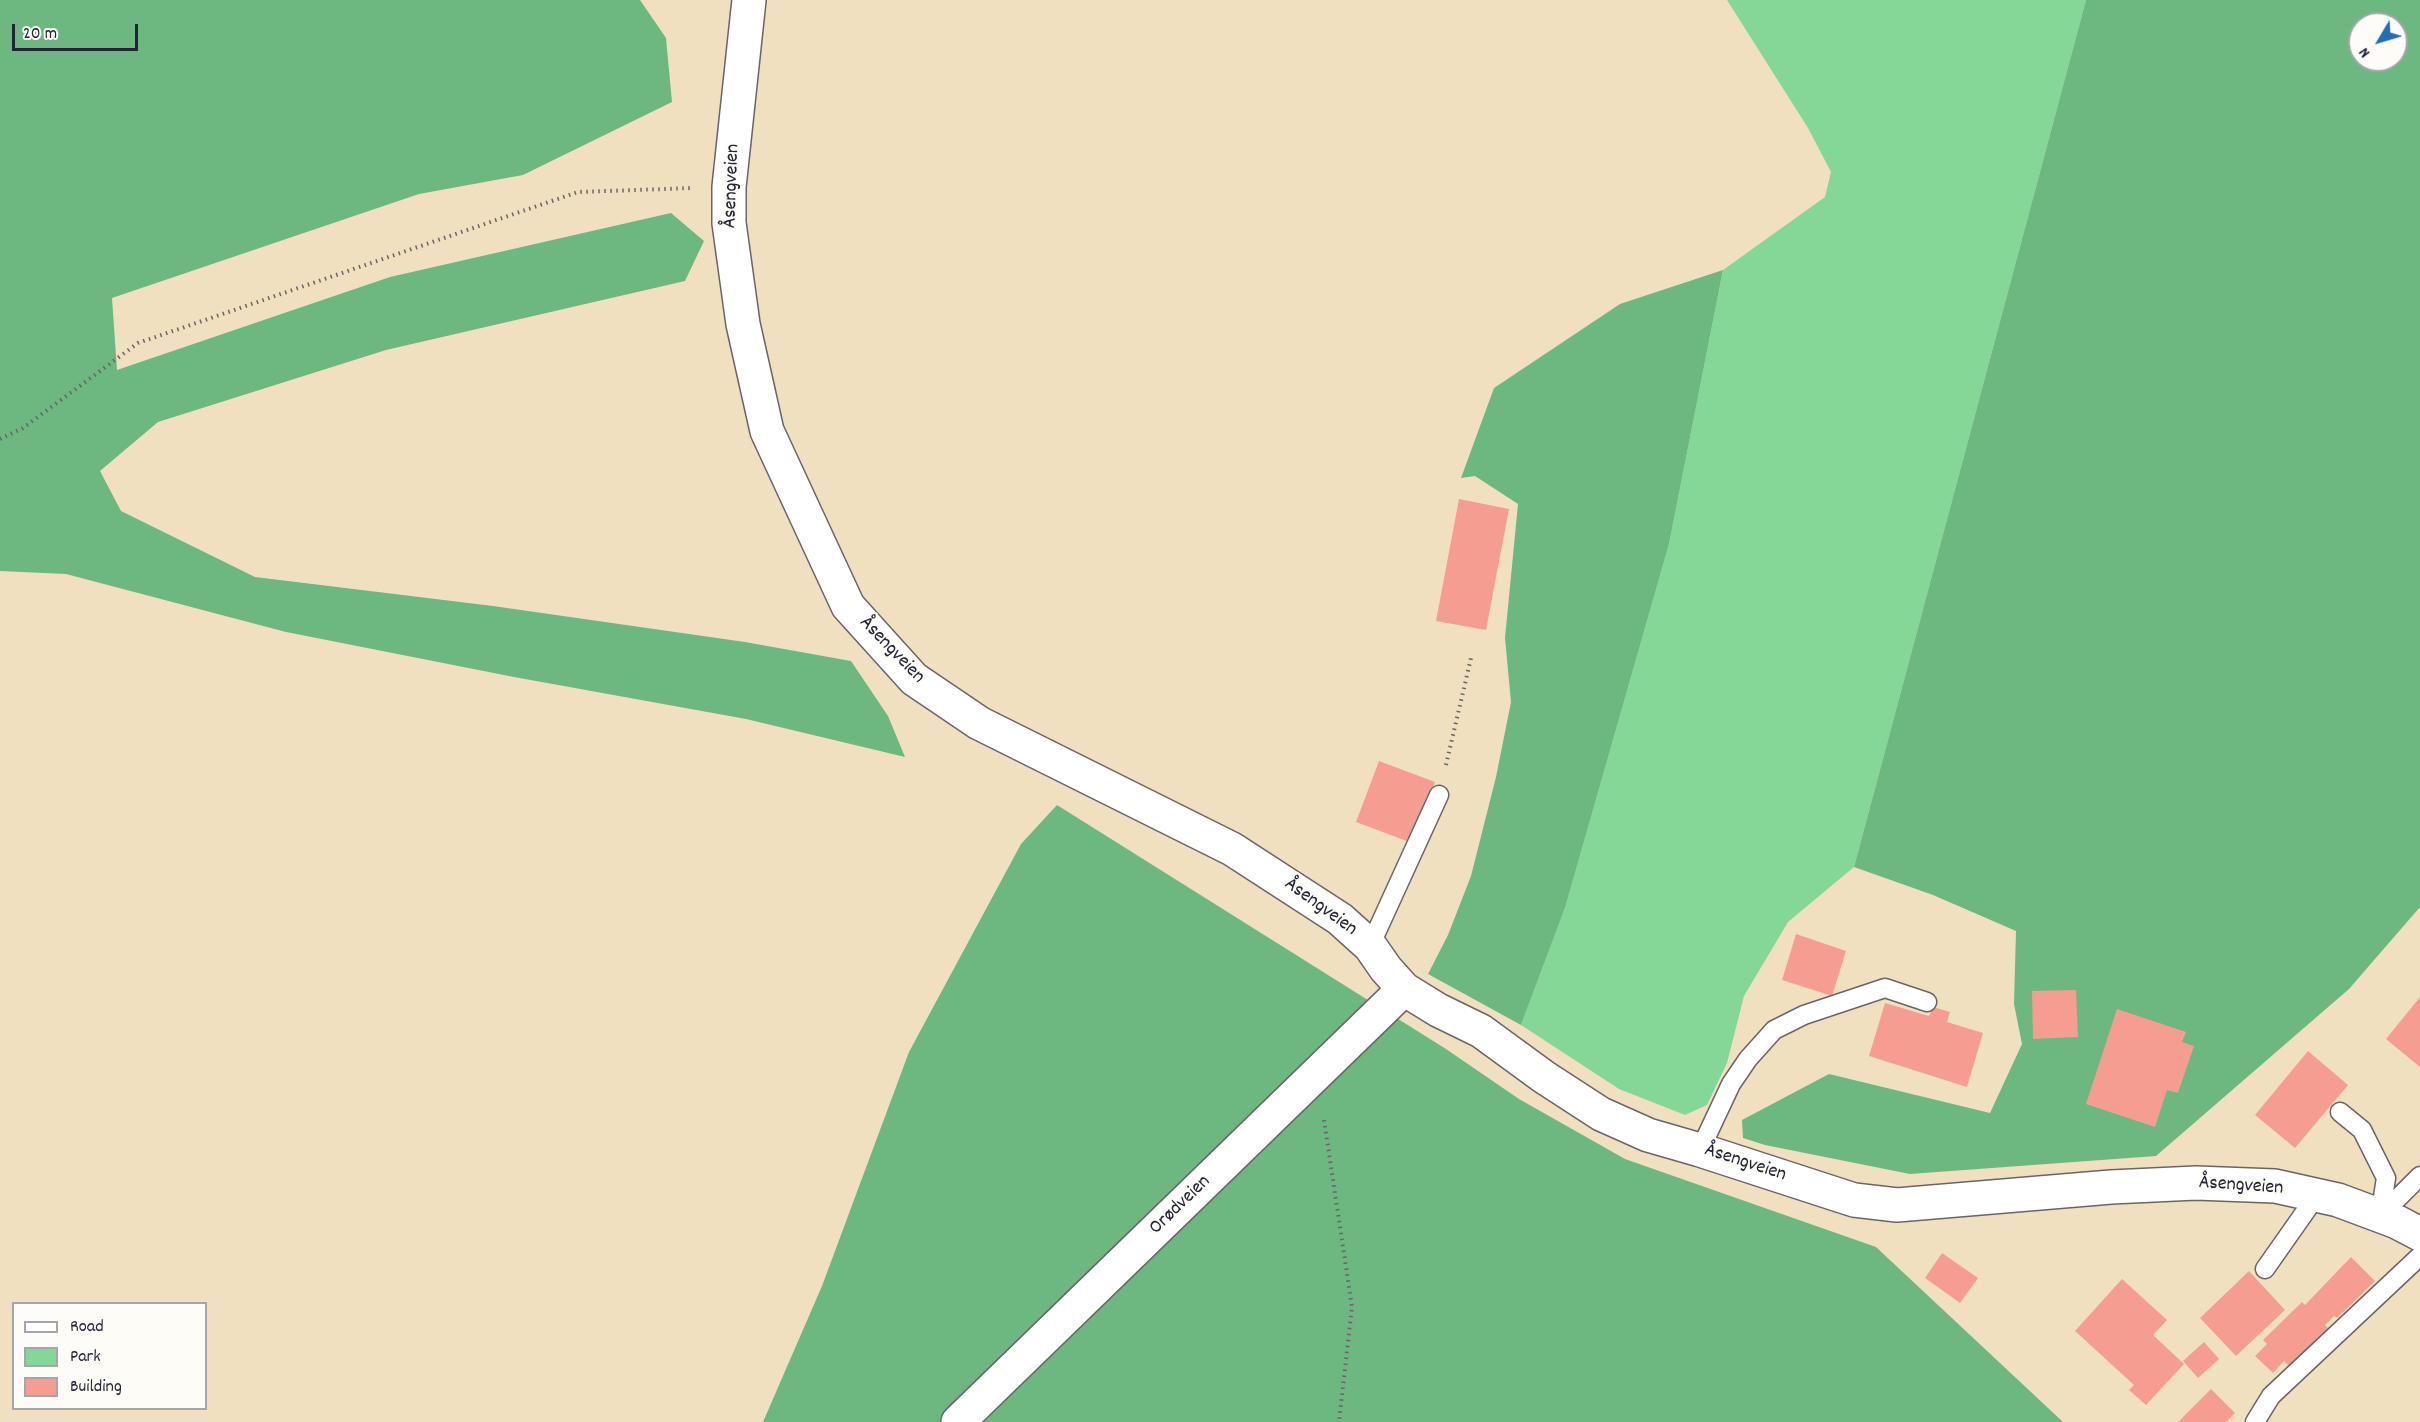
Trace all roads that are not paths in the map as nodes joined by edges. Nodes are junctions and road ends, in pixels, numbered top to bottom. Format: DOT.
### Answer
graph roads {
  1 [pos="749,0"];
  2 [pos="1439,795"];
  3 [pos="1371,946"];
  4 [pos="1404,989"];
  5 [pos="1927,1002"];
  6 [pos="2340,1112"];
  7 [pos="1701,1150"];
  8 [pos="2420,1176"];
  9 [pos="2317,1196"];
  10 [pos="2380,1216"];
  11 [pos="2420,1234"];
  12 [pos="2420,1256"];
  13 [pos="2265,1269"];
  14 [pos="958,1422"];
  15 [pos="2255,1422"];
  1 -- 3 [label="street, Åsengveien"];
  2 -- 3 [label="lane"];
  3 -- 4 [label="street, Åsengveien"];
  4 -- 7 [label="street, Åsengveien"];
  4 -- 14 [label="street, Orødveien"];
  5 -- 7 [label="lane"];
  6 -- 10 [label="lane"];
  7 -- 9 [label="street, Åsengveien"];
  8 -- 10 [label="lane"];
  9 -- 10 [label="street, Åsengveien"];
  9 -- 13 [label="lane"];
  10 -- 11 [label="street, Åsengveien"];
  12 -- 15 [label="lane"];
}
